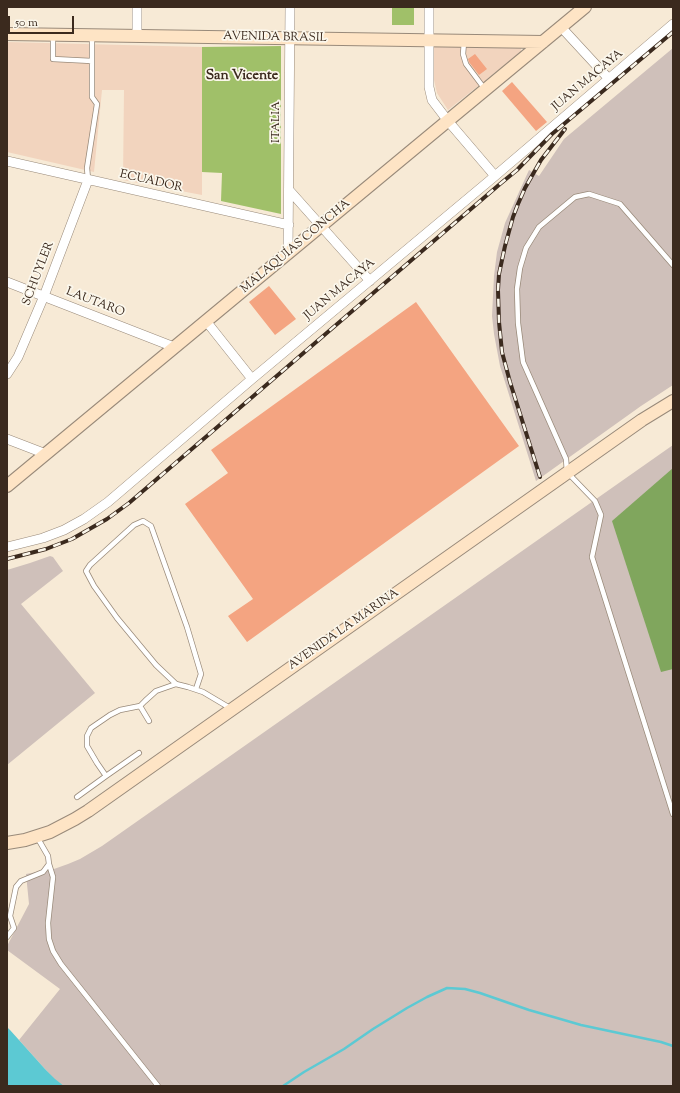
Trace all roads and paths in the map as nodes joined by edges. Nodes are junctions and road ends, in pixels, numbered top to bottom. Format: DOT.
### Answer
graph roads {
  1 [pos="137,7"];
  2 [pos="290,7"];
  3 [pos="429,7"];
  4 [pos="585,7"];
  5 [pos="673,24"];
  6 [pos="561,27"];
  7 [pos="7,34"];
  8 [pos="54,34"];
  9 [pos="92,35"];
  10 [pos="137,36"];
  11 [pos="290,38"];
  12 [pos="428,40"];
  13 [pos="464,40"];
  14 [pos="543,42"];
  15 [pos="92,61"];
  16 [pos="609,79"];
  17 [pos="486,90"];
  18 [pos="448,121"];
  19 [pos="7,161"];
  20 [pos="495,176"];
  21 [pos="88,180"];
  22 [pos="289,190"];
  23 [pos="289,226"];
  24 [pos="321,226"];
  25 [pos="288,253"];
  26 [pos="673,265"];
  27 [pos="370,280"];
  28 [pos="7,282"];
  29 [pos="44,296"];
  30 [pos="206,321"];
  31 [pos="174,348"];
  32 [pos="10,365"];
  33 [pos="7,374"];
  34 [pos="252,379"];
  35 [pos="673,401"];
  36 [pos="7,439"];
  37 [pos="46,454"];
  38 [pos="567,472"];
  39 [pos="7,486"];
  40 [pos="7,547"];
  41 [pos="176,684"];
  42 [pos="196,690"];
  43 [pos="140,706"];
  44 [pos="232,709"];
  45 [pos="149,721"];
  46 [pos="139,753"];
  47 [pos="106,776"];
  48 [pos="77,796"];
  49 [pos="673,814"];
  50 [pos="37,837"];
  51 [pos="7,843"];
  52 [pos="49,864"];
  53 [pos="7,937"];
  54 [pos="158,1086"];
  1 -- 10 [label="street"];
  2 -- 11 [label="street, ITALIA"];
  3 -- 12 [label="street"];
  4 -- 6 [label="main road, MALAQUÍAS CONCHA"];
  5 -- 16 [label="street, JUAN MACAYA"];
  6 -- 14 [label="main road, MALAQUÍAS CONCHA"];
  6 -- 16 [label="street"];
  7 -- 8 [label="main road, AVENIDA BRASIL"];
  8 -- 9 [label="main road, AVENIDA BRASIL"];
  8 -- 15 [label="lane"];
  9 -- 10 [label="main road, AVENIDA BRASIL"];
  9 -- 15 [label="lane"];
  10 -- 11 [label="main road, AVENIDA BRASIL"];
  11 -- 12 [label="main road, AVENIDA BRASIL"];
  11 -- 22 [label="street, ITALIA"];
  12 -- 13 [label="main road, AVENIDA BRASIL"];
  12 -- 18 [label="street"];
  13 -- 14 [label="main road, AVENIDA BRASIL"];
  13 -- 17 [label="lane"];
  14 -- 17 [label="main road, MALAQUÍAS CONCHA"];
  15 -- 21 [label="lane"];
  16 -- 20 [label="street, JUAN MACAYA"];
  17 -- 18 [label="main road, MALAQUÍAS CONCHA"];
  18 -- 20 [label="street"];
  18 -- 24 [label="main road, MALAQUÍAS CONCHA"];
  19 -- 21 [label="street, ECUADOR"];
  20 -- 27 [label="street, JUAN MACAYA"];
  21 -- 23 [label="street, ECUADOR"];
  21 -- 29 [label="street, SCHUYLER"];
  22 -- 23 [label="street, ITALIA"];
  22 -- 24 [label="street"];
  23 -- 25 [label="street, ITALIA"];
  24 -- 25 [label="main road, MALAQUÍAS CONCHA"];
  24 -- 27 [label="street"];
  25 -- 30 [label="main road, MALAQUÍAS CONCHA"];
  26 -- 38 [label="lane"];
  27 -- 34 [label="street, JUAN MACAYA"];
  28 -- 29 [label="street, LAUTARO"];
  29 -- 31 [label="street, LAUTARO"];
  29 -- 32 [label="street, SCHUYLER"];
  30 -- 31 [label="main road, MALAQUÍAS CONCHA"];
  30 -- 34 [label="street"];
  31 -- 37 [label="main road, MALAQUÍAS CONCHA"];
  32 -- 33 [label="street, SCHUYLER"];
  34 -- 40 [label="street, JUAN MACAYA"];
  35 -- 38 [label="main road, AVENIDA LA MARINA"];
  36 -- 37 [label="street"];
  37 -- 39 [label="main road, MALAQUÍAS CONCHA"];
  38 -- 44 [label="main road, AVENIDA LA MARINA"];
  38 -- 49 [label="lane"];
  41 -- 42 [label="lane"];
  41 -- 42 [label="lane"];
  41 -- 43 [label="lane"];
  42 -- 44 [label="lane"];
  43 -- 45 [label="lane"];
  43 -- 47 [label="lane"];
  44 -- 50 [label="main road, AVENIDA LA MARINA"];
  46 -- 47 [label="lane"];
  47 -- 48 [label="lane"];
  50 -- 51 [label="main road, AVENIDA LA MARINA"];
  50 -- 52 [label="lane"];
  52 -- 53 [label="lane"];
  52 -- 54 [label="lane"];
}
